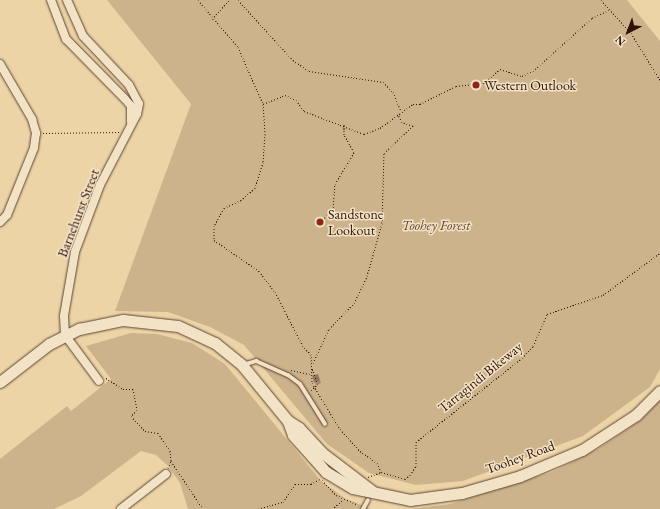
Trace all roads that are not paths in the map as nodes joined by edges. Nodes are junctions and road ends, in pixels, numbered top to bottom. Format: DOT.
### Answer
graph roads {
  1 [pos="51,0"];
  2 [pos="67,0"];
  3 [pos="0,64"];
  4 [pos="130,129"];
  5 [pos="0,222"];
  6 [pos="65,335"];
  7 [pos="242,365"];
  8 [pos="98,379"];
  9 [pos="0,382"];
  10 [pos="660,391"];
  11 [pos="325,424"];
  12 [pos="166,474"];
  13 [pos="370,496"];
  14 [pos="121,509"];
  15 [pos="362,509"];
  1 -- 4 [label="street, Barnehurst Street"];
  2 -- 4 [label="street, Barnehurst Street"];
  3 -- 5 [label="street"];
  4 -- 6 [label="street, Barnehurst Street"];
  6 -- 7 [label="main road, Toohey Road"];
  6 -- 8 [label="street"];
  6 -- 9 [label="main road, Toohey Road"];
  7 -- 11 [label="lane"];
  7 -- 13 [label="main road, Toohey Road"];
  10 -- 13 [label="main road, Toohey Road"];
  12 -- 14 [label="street"];
  13 -- 15 [label="lane"];
}
